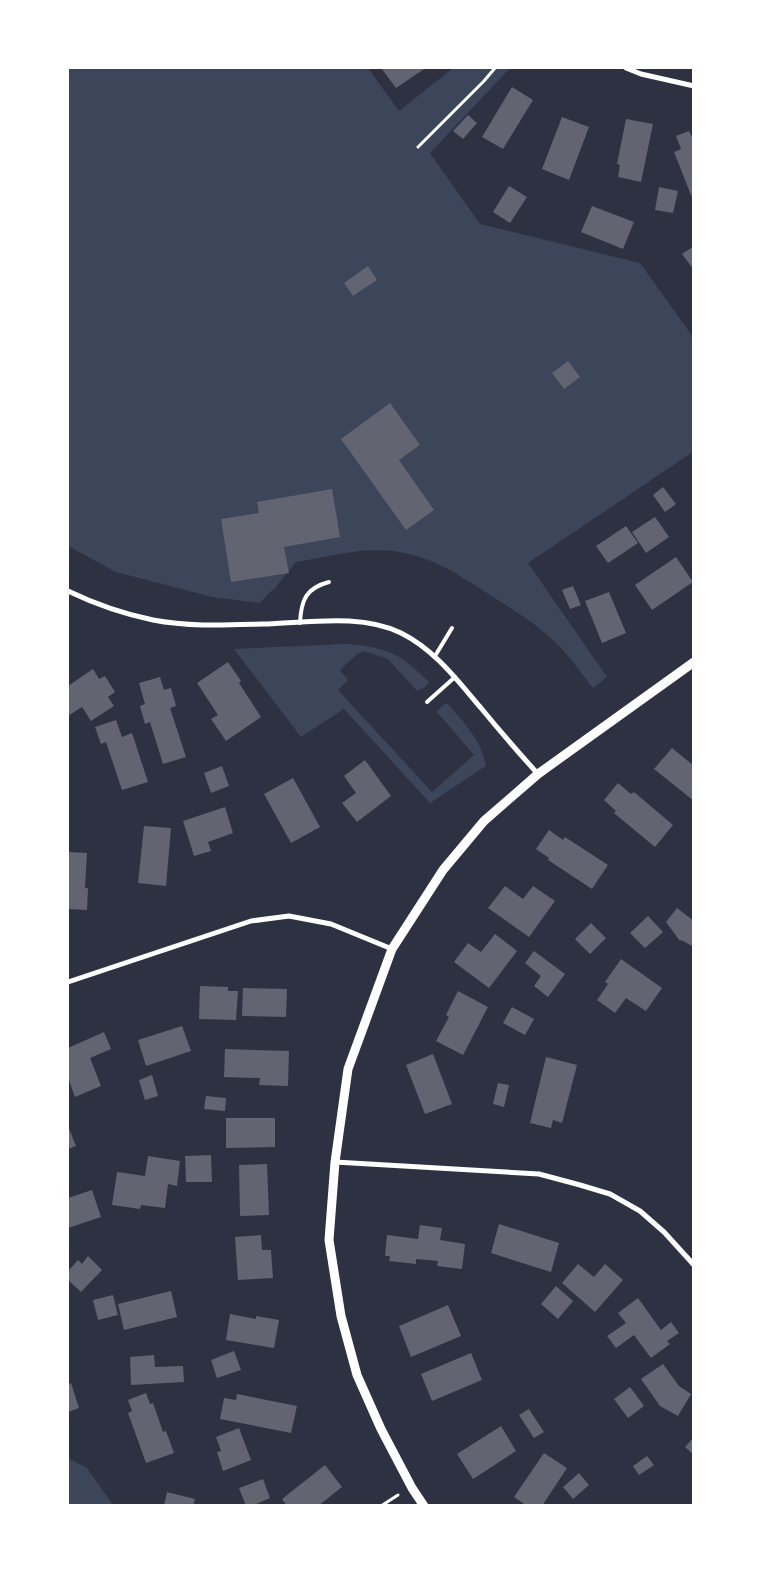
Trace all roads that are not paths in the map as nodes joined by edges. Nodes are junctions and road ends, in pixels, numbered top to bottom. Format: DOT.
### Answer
graph roads {
  1 [pos="626,68"];
  2 [pos="694,86"];
  3 [pos="329,582"];
  4 [pos="68,591"];
  5 [pos="300,622"];
  6 [pos="452,628"];
  7 [pos="435,656"];
  8 [pos="694,662"];
  9 [pos="455,677"];
  10 [pos="427,702"];
  11 [pos="538,774"];
  12 [pos="392,949"];
  13 [pos="68,982"];
  14 [pos="335,1162"];
  15 [pos="694,1265"];
  16 [pos="424,1506"];
  1 -- 2 [label="street"];
  3 -- 5 [label="lane"];
  4 -- 5 [label="street"];
  5 -- 7 [label="street"];
  6 -- 7 [label="lane"];
  7 -- 9 [label="street"];
  8 -- 11 [label="street"];
  9 -- 10 [label="lane"];
  9 -- 11 [label="street"];
  11 -- 12 [label="street"];
  12 -- 13 [label="street"];
  12 -- 14 [label="street"];
  14 -- 15 [label="street"];
  14 -- 16 [label="street"];
}
